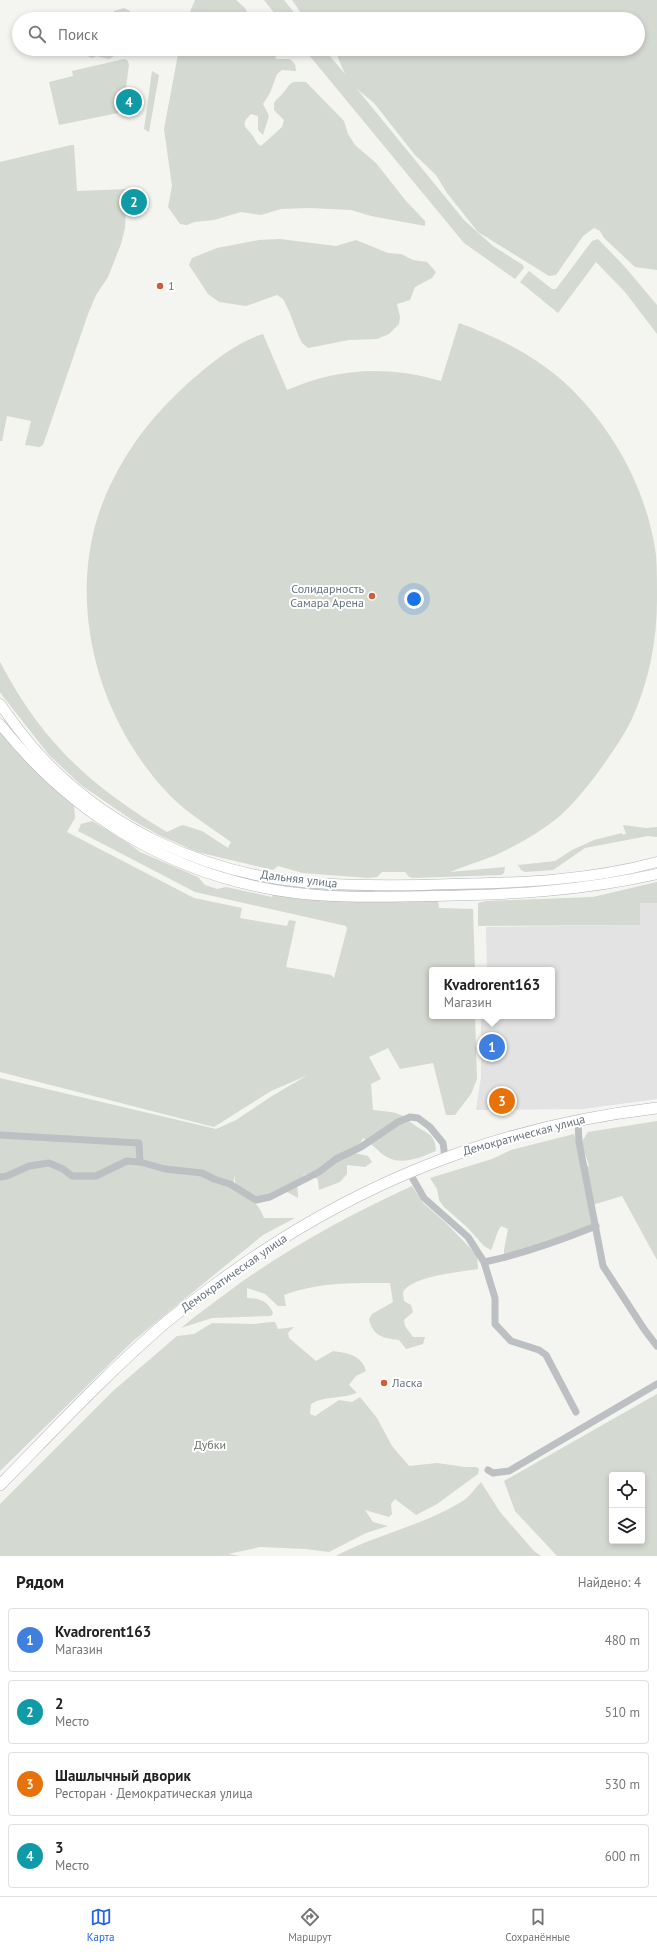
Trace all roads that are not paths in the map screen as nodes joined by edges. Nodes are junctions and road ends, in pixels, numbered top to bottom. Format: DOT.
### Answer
graph roads {
  1 [pos="0,704"];
  2 [pos="0,724"];
  3 [pos="182,858"];
  4 [pos="653,863"];
  5 [pos="654,875"];
  6 [pos="514,882"];
  7 [pos="392,885"];
  8 [pos="514,894"];
  9 [pos="392,897"];
  10 [pos="657,1108"];
  11 [pos="578,1121"];
  12 [pos="0,1135"];
  13 [pos="445,1157"];
  14 [pos="140,1162"];
  15 [pos="409,1172"];
  16 [pos="0,1177"];
  17 [pos="596,1226"];
  18 [pos="484,1262"];
  19 [pos="657,1346"];
  20 [pos="657,1384"];
  21 [pos="576,1412"];
  22 [pos="488,1470"];
  23 [pos="0,1485"];
  1 -- 3 [label="main road, Дальняя улица"];
  2 -- 3 [label="main road, Дальняя улица"];
  3 -- 7 [label="main road, Дальняя улица"];
  3 -- 9 [label="main road, Дальняя улица"];
  4 -- 5 [label="main road"];
  4 -- 6 [label="main road, Дальняя улица"];
  5 -- 8 [label="main road, Дальняя улица"];
  6 -- 7 [label="main road, Дальняя улица"];
  6 -- 8 [label="main road"];
  7 -- 9 [label="main road"];
  8 -- 9 [label="main road, Дальняя улица"];
  10 -- 11 [label="main road, Демократическая улица"];
  11 -- 13 [label="main road, Демократическая улица"];
  11 -- 17 [label="street"];
  12 -- 14 [label="street"];
  13 -- 14 [label="street"];
  13 -- 15 [label="main road, Демократическая улица"];
  14 -- 16 [label="street"];
  15 -- 18 [label="street"];
  15 -- 23 [label="main road, Демократическая улица"];
  17 -- 18 [label="street"];
  17 -- 19 [label="street"];
  18 -- 21 [label="street"];
  20 -- 22 [label="street"];
}
